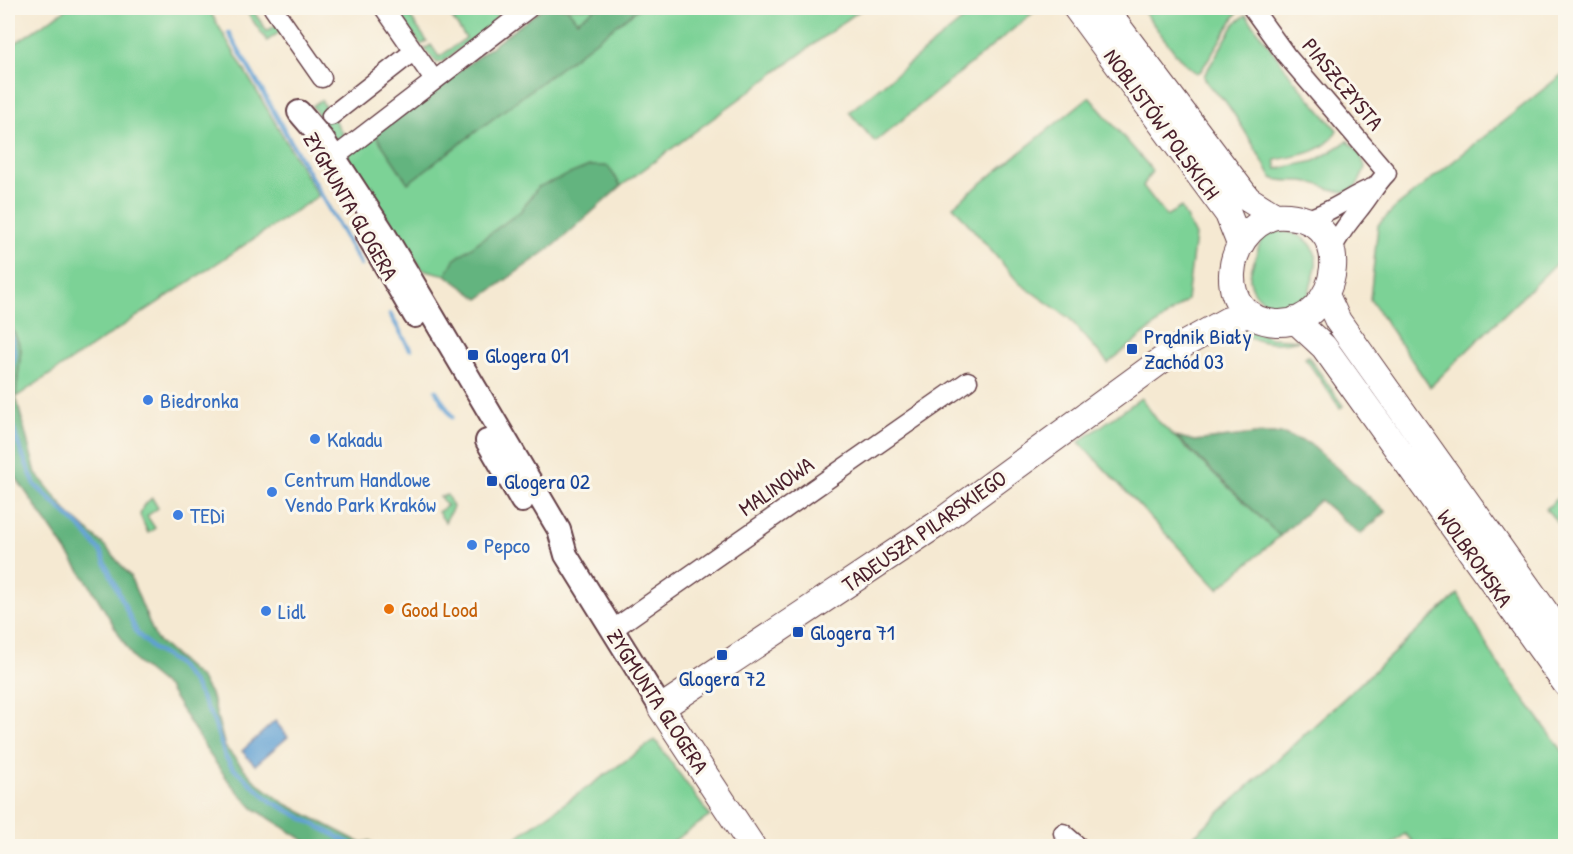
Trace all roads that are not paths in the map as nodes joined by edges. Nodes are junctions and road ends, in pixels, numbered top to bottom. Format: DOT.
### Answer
graph roads {
  1 [pos="273,8"];
  2 [pos="384,8"];
  3 [pos="529,8"];
  4 [pos="1076,8"];
  5 [pos="1104,8"];
  6 [pos="1252,8"];
  7 [pos="414,51"];
  8 [pos="322,78"];
  9 [pos="434,80"];
  10 [pos="331,116"];
  11 [pos="335,157"];
  12 [pos="1372,188"];
  13 [pos="1275,216"];
  14 [pos="1306,219"];
  15 [pos="1240,244"];
  16 [pos="1332,252"];
  17 [pos="1232,286"];
  18 [pos="1326,295"];
  19 [pos="1250,314"];
  20 [pos="1295,320"];
  21 [pos="1181,346"];
  22 [pos="968,381"];
  23 [pos="566,555"];
  24 [pos="612,630"];
  25 [pos="1566,641"];
  26 [pos="1566,684"];
  27 [pos="661,708"];
  28 [pos="1063,833"];
  29 [pos="752,846"];
  30 [pos="1078,846"];
  1 -- 8 [label="street"];
  2 -- 7 [label="street"];
  3 -- 9 [label="street"];
  4 -- 15 [label="main road, NOBLISTÓW POLSKICH"];
  5 -- 13 [label="main road, NOBLISTÓW POLSKICH"];
  6 -- 12 [label="street, PIASZCZYSTA"];
  7 -- 9 [label="street"];
  7 -- 10 [label="street"];
  9 -- 11 [label="street"];
  11 -- 23 [label="street, ZYGMUNTA GLOGERA"];
  11 -- 23 [label="street, ZYGMUNTA GLOGERA"];
  12 -- 14 [label="street"];
  12 -- 16 [label="street, PIASZCZYSTA"];
  13 -- 14 [label="main road"];
  13 -- 15 [label="main road"];
  14 -- 16 [label="main road"];
  15 -- 17 [label="main road"];
  16 -- 18 [label="main road"];
  17 -- 19 [label="main road"];
  17 -- 21 [label="main road, TADEUSZA PILARSKIEGO"];
  18 -- 20 [label="main road"];
  18 -- 25 [label="main road, WOLBROMSKA"];
  19 -- 20 [label="main road"];
  19 -- 21 [label="main road, TADEUSZA PILARSKIEGO"];
  20 -- 26 [label="main road, WOLBROMSKA"];
  21 -- 27 [label="main road, TADEUSZA PILARSKIEGO"];
  22 -- 24 [label="street, MALINOWA"];
  23 -- 24 [label="street, ZYGMUNTA GLOGERA"];
  24 -- 27 [label="street, ZYGMUNTA GLOGERA"];
  27 -- 29 [label="main road, ZYGMUNTA GLOGERA"];
  28 -- 30 [label="street"];
}
